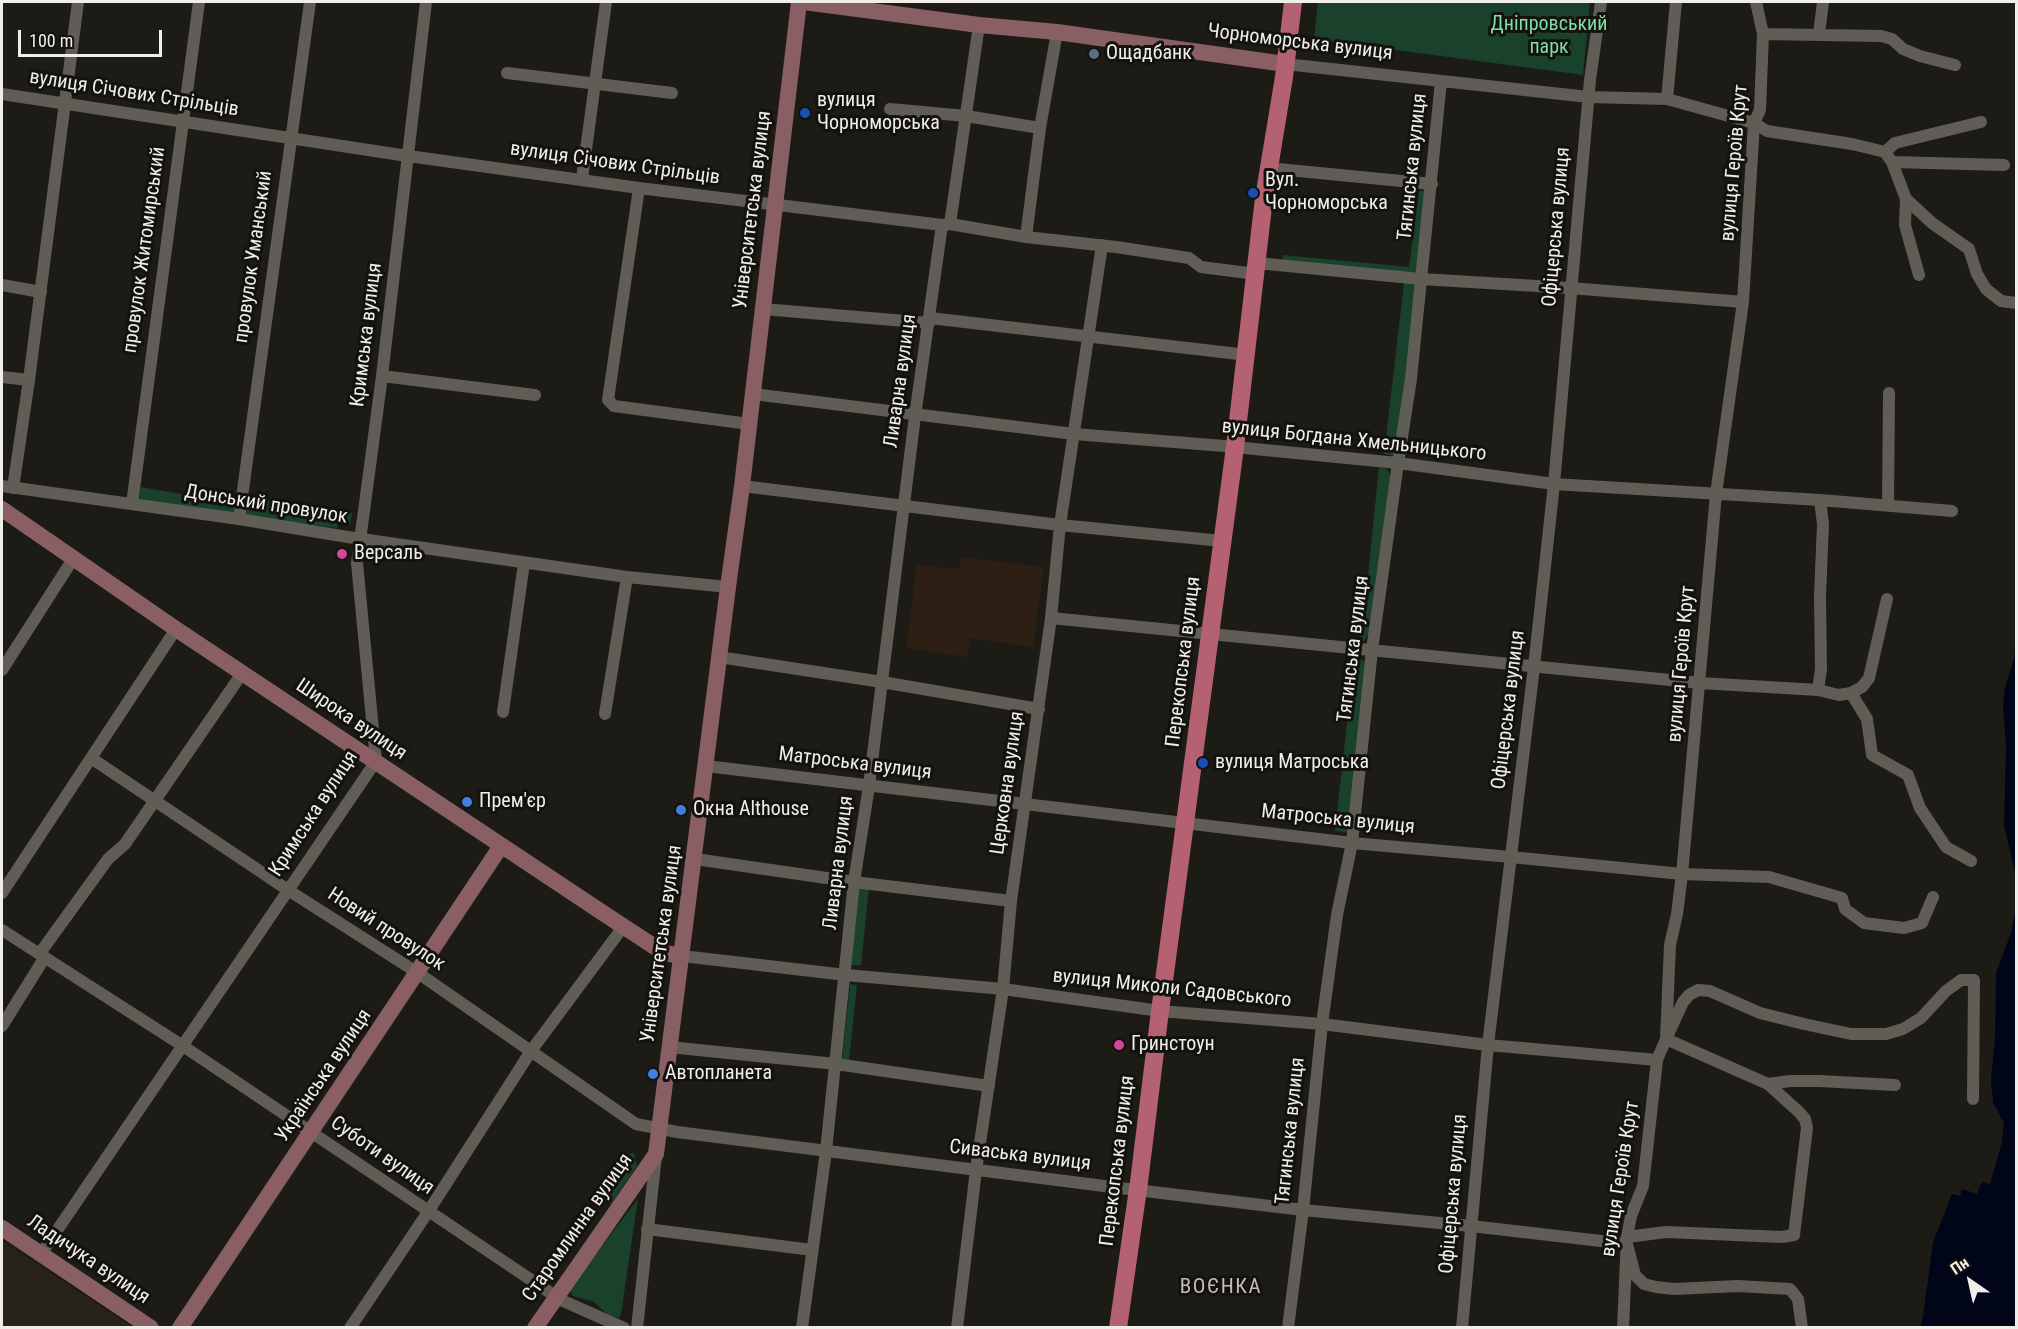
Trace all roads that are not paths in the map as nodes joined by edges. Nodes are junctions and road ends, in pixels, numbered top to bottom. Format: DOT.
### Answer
graph roads {
  1 [pos="78,2"];
  2 [pos="200,2"];
  3 [pos="310,2"];
  4 [pos="426,2"];
  5 [pos="606,2"];
  6 [pos="799,2"];
  7 [pos="804,2"];
  8 [pos="1293,2"];
  9 [pos="1601,2"];
  10 [pos="1676,2"];
  11 [pos="1756,2"];
  12 [pos="1823,2"];
  13 [pos="979,25"];
  14 [pos="1057,32"];
  15 [pos="1763,34"];
  16 [pos="1819,34"];
  17 [pos="1285,64"];
  18 [pos="1955,65"];
  19 [pos="507,74"];
  20 [pos="1441,81"];
  21 [pos="596,83"];
  22 [pos="672,93"];
  23 [pos="2,94"];
  24 [pos="1589,97"];
  25 [pos="1668,99"];
  26 [pos="64,104"];
  27 [pos="890,110"];
  28 [pos="966,116"];
  29 [pos="182,121"];
  30 [pos="1981,122"];
  31 [pos="1754,123"];
  32 [pos="1040,128"];
  33 [pos="290,138"];
  34 [pos="408,156"];
  35 [pos="1889,157"];
  36 [pos="2004,165"];
  37 [pos="1269,168"];
  38 [pos="582,179"];
  39 [pos="1432,184"];
  40 [pos="639,188"];
  41 [pos="1906,199"];
  42 [pos="776,206"];
  43 [pos="946,225"];
  44 [pos="1026,237"];
  45 [pos="1102,245"];
  46 [pos="1256,268"];
  47 [pos="1919,274"];
  48 [pos="1421,279"];
  49 [pos="2,285"];
  50 [pos="1570,288"];
  51 [pos="41,292"];
  52 [pos="1743,302"];
  53 [pos="2016,303"];
  54 [pos="763,309"];
  55 [pos="929,320"];
  56 [pos="1089,337"];
  57 [pos="1247,355"];
  58 [pos="382,376"];
  59 [pos="2,377"];
  60 [pos="29,381"];
  61 [pos="1889,393"];
  62 [pos="753,394"];
  63 [pos="535,395"];
  64 [pos="915,416"];
  65 [pos="749,424"];
  66 [pos="1074,434"];
  67 [pos="1235,447"];
  68 [pos="1398,463"];
  69 [pos="1554,484"];
  70 [pos="742,486"];
  71 [pos="7,487"];
  72 [pos="1716,494"];
  73 [pos="1820,500"];
  74 [pos="132,504"];
  75 [pos="1888,505"];
  76 [pos="904,506"];
  77 [pos="2,509"];
  78 [pos="1952,511"];
  79 [pos="239,519"];
  80 [pos="1060,525"];
  81 [pos="361,539"];
  82 [pos="1222,541"];
  83 [pos="73,559"];
  84 [pos="524,563"];
  85 [pos="627,577"];
  86 [pos="728,587"];
  87 [pos="1887,599"];
  88 [pos="1051,618"];
  89 [pos="176,629"];
  90 [pos="1210,634"];
  91 [pos="1372,650"];
  92 [pos="5,655"];
  93 [pos="719,657"];
  94 [pos="1534,668"];
  95 [pos="2,670"];
  96 [pos="243,672"];
  97 [pos="882,682"];
  98 [pos="1700,683"];
  99 [pos="1818,690"];
  100 [pos="1851,693"];
  101 [pos="1039,709"];
  102 [pos="503,712"];
  103 [pos="605,714"];
  104 [pos="91,758"];
  105 [pos="376,761"];
  106 [pos="706,766"];
  107 [pos="869,786"];
  108 [pos="156,800"];
  109 [pos="1025,804"];
  110 [pos="1185,822"];
  111 [pos="1352,843"];
  112 [pos="501,846"];
  113 [pos="1511,857"];
  114 [pos="695,859"];
  115 [pos="1971,861"];
  116 [pos="1682,874"];
  117 [pos="854,882"];
  118 [pos="288,890"];
  119 [pos="2,893"];
  120 [pos="1933,897"];
  121 [pos="1011,901"];
  122 [pos="624,927"];
  123 [pos="2,930"];
  124 [pos="43,955"];
  125 [pos="682,956"];
  126 [pos="418,973"];
  127 [pos="846,975"];
  128 [pos="1002,989"];
  129 [pos="1160,1011"];
  130 [pos="1322,1024"];
  131 [pos="2,1026"];
  132 [pos="1666,1039"];
  133 [pos="1488,1045"];
  134 [pos="183,1046"];
  135 [pos="669,1047"];
  136 [pos="531,1050"];
  137 [pos="1657,1060"];
  138 [pos="836,1064"];
  139 [pos="1768,1084"];
  140 [pos="1895,1085"];
  141 [pos="989,1086"];
  142 [pos="1973,1100"];
  143 [pos="660,1129"];
  144 [pos="312,1132"];
  145 [pos="826,1151"];
  146 [pos="656,1154"];
  147 [pos="976,1170"];
  148 [pos="1138,1190"];
  149 [pos="1303,1210"];
  150 [pos="428,1212"];
  151 [pos="1471,1226"];
  152 [pos="2,1228"];
  153 [pos="647,1230"];
  154 [pos="1627,1241"];
  155 [pos="812,1251"];
  156 [pos="41,1254"];
  157 [pos="555,1296"];
  158 [pos="151,1328"];
  159 [pos="180,1328"];
  160 [pos="350,1328"];
  161 [pos="535,1328"];
  162 [pos="624,1328"];
  163 [pos="637,1328"];
  164 [pos="802,1328"];
  165 [pos="957,1328"];
  166 [pos="1118,1328"];
  167 [pos="1288,1328"];
  168 [pos="1462,1328"];
  169 [pos="1623,1328"];
  170 [pos="1802,1328"];
  1 -- 26 [label="street"];
  2 -- 29 [label="street, провулок Житомирський"];
  3 -- 33 [label="street, провулок Уманський"];
  4 -- 34 [label="street, Кримська вулиця"];
  5 -- 21 [label="street"];
  6 -- 42 [label="street, Університетська вулиця"];
  7 -- 13 [label="street, Чорноморська вулиця"];
  8 -- 17 [label="main road, Перекопська вулиця"];
  9 -- 24 [label="street, Офіцерська вулиця"];
  10 -- 25 [label="street"];
  11 -- 15 [label="street, вулиця Героїв Крут"];
  12 -- 16 [label="street"];
  13 -- 14 [label="street, Чорноморська вулиця"];
  13 -- 28 [label="street, Ливарна вулиця"];
  14 -- 17 [label="street, Чорноморська вулиця"];
  14 -- 32 [label="street"];
  15 -- 16 [label="street"];
  15 -- 31 [label="street, вулиця Героїв Крут"];
  16 -- 18 [label="street"];
  17 -- 20 [label="street, Чорноморська вулиця"];
  17 -- 37 [label="main road, Перекопська вулиця"];
  19 -- 21 [label="street"];
  20 -- 24 [label="street, Чорноморська вулиця"];
  20 -- 39 [label="street, Тягинська вулиця"];
  21 -- 22 [label="street"];
  21 -- 38 [label="street"];
  23 -- 26 [label="street, вулиця Січових Стрільців"];
  24 -- 25 [label="street, Чорноморська вулиця"];
  24 -- 50 [label="street, Офіцерська вулиця"];
  25 -- 31 [label="street, Чорноморська вулиця"];
  26 -- 29 [label="street, вулиця Січових Стрільців"];
  26 -- 51 [label="street"];
  27 -- 28 [label="street"];
  28 -- 32 [label="street"];
  28 -- 43 [label="street, Ливарна вулиця"];
  29 -- 33 [label="street, вулиця Січових Стрільців"];
  29 -- 74 [label="street, провулок Житомирський"];
  30 -- 35 [label="street"];
  31 -- 35 [label="street, Чорноморська вулиця"];
  31 -- 52 [label="street, вулиця Героїв Крут"];
  32 -- 44 [label="street"];
  33 -- 34 [label="street, вулиця Січових Стрільців"];
  33 -- 79 [label="street, провулок Уманський"];
  34 -- 38 [label="street, вулиця Січових Стрільців"];
  34 -- 58 [label="street, Кримська вулиця"];
  35 -- 36 [label="street, Чорноморська вулиця"];
  35 -- 41 [label="street"];
  37 -- 39 [label="street"];
  37 -- 46 [label="main road, Перекопська вулиця"];
  38 -- 40 [label="street, вулиця Січових Стрільців"];
  39 -- 48 [label="street, Тягинська вулиця"];
  40 -- 42 [label="street, вулиця Січових Стрільців"];
  40 -- 65 [label="street"];
  41 -- 47 [label="street"];
  41 -- 53 [label="street"];
  42 -- 43 [label="street, вулиця Січових Стрільців"];
  42 -- 54 [label="street, Університетська вулиця"];
  43 -- 44 [label="street, вулиця Січових Стрільців"];
  43 -- 55 [label="street, Ливарна вулиця"];
  44 -- 45 [label="street, вулиця Січових Стрільців"];
  45 -- 46 [label="street, вулиця Січових Стрільців"];
  45 -- 56 [label="street, Церковна вулиця"];
  46 -- 48 [label="street, вулиця Січових Стрільців"];
  46 -- 57 [label="main road, Перекопська вулиця"];
  48 -- 50 [label="street, вулиця Січових Стрільців"];
  48 -- 68 [label="street, Тягинська вулиця"];
  49 -- 51 [label="street"];
  50 -- 52 [label="street, вулиця Січових Стрільців"];
  50 -- 69 [label="street, Офіцерська вулиця"];
  51 -- 60 [label="street"];
  52 -- 72 [label="street, вулиця Героїв Крут"];
  54 -- 55 [label="street"];
  54 -- 62 [label="street, Університетська вулиця"];
  55 -- 56 [label="street"];
  55 -- 64 [label="street, Ливарна вулиця"];
  56 -- 57 [label="street"];
  56 -- 66 [label="street, Церковна вулиця"];
  57 -- 67 [label="main road, Перекопська вулиця"];
  58 -- 63 [label="street"];
  58 -- 81 [label="street, Кримська вулиця"];
  59 -- 60 [label="street"];
  60 -- 71 [label="street"];
  61 -- 75 [label="street"];
  62 -- 64 [label="street, вулиця Богдана Хмельницького"];
  62 -- 65 [label="street, Університетська вулиця"];
  64 -- 66 [label="street, вулиця Богдана Хмельницького"];
  64 -- 76 [label="street, Ливарна вулиця"];
  65 -- 70 [label="street, Університетська вулиця"];
  66 -- 67 [label="street, вулиця Богдана Хмельницького"];
  66 -- 80 [label="street, Церковна вулиця"];
  67 -- 68 [label="street, вулиця Богдана Хмельницького"];
  67 -- 82 [label="main road, Перекопська вулиця"];
  68 -- 69 [label="street, вулиця Богдана Хмельницького"];
  68 -- 91 [label="street, Тягинська вулиця"];
  69 -- 72 [label="street, вулиця Богдана Хмельницького"];
  69 -- 94 [label="street, Офіцерська вулиця"];
  70 -- 76 [label="street"];
  70 -- 86 [label="street, Університетська вулиця"];
  71 -- 74 [label="street, Донський провулок"];
  72 -- 73 [label="street, вулиця Богдана Хмельницького"];
  72 -- 98 [label="street, вулиця Героїв Крут"];
  73 -- 75 [label="street, вулиця Богдана Хмельницького"];
  73 -- 99 [label="street"];
  74 -- 79 [label="street, Донський провулок"];
  75 -- 78 [label="street, вулиця Богдана Хмельницького"];
  76 -- 80 [label="street"];
  76 -- 97 [label="street, Ливарна вулиця"];
  77 -- 83 [label="street, Широка вулиця"];
  79 -- 81 [label="street, Донський провулок"];
  80 -- 82 [label="street"];
  80 -- 88 [label="street, Церковна вулиця"];
  81 -- 84 [label="street, Донський провулок"];
  81 -- 105 [label="street, Кримська вулиця"];
  82 -- 90 [label="main road, Перекопська вулиця"];
  83 -- 89 [label="street, Широка вулиця"];
  83 -- 92 [label="street"];
  84 -- 85 [label="street, Донський провулок"];
  84 -- 102 [label="street"];
  85 -- 86 [label="street, Донський провулок"];
  85 -- 103 [label="street"];
  86 -- 93 [label="street, Університетська вулиця"];
  87 -- 100 [label="street"];
  88 -- 90 [label="street"];
  88 -- 101 [label="street, Церковна вулиця"];
  89 -- 96 [label="street, Широка вулиця"];
  89 -- 104 [label="street"];
  90 -- 91 [label="street"];
  90 -- 110 [label="main road, Перекопська вулиця"];
  91 -- 94 [label="street"];
  91 -- 111 [label="street, Тягинська вулиця"];
  92 -- 95 [label="street"];
  93 -- 97 [label="street"];
  93 -- 106 [label="street, Університетська вулиця"];
  94 -- 98 [label="street"];
  94 -- 113 [label="street, Офіцерська вулиця"];
  96 -- 105 [label="street, Широка вулиця"];
  96 -- 108 [label="street"];
  97 -- 101 [label="street"];
  97 -- 107 [label="street, Ливарна вулиця"];
  98 -- 99 [label="street"];
  98 -- 116 [label="street, вулиця Героїв Крут"];
  99 -- 100 [label="street"];
  100 -- 115 [label="street"];
  101 -- 109 [label="street, Церковна вулиця"];
  104 -- 108 [label="street, Новий провулок"];
  104 -- 119 [label="street"];
  105 -- 112 [label="street, Широка вулиця"];
  105 -- 118 [label="street, Кримська вулиця"];
  106 -- 107 [label="street, Матроська вулиця"];
  106 -- 114 [label="street, Університетська вулиця"];
  107 -- 109 [label="street, Матроська вулиця"];
  107 -- 117 [label="street, Ливарна вулиця"];
  108 -- 118 [label="street, Новий провулок"];
  108 -- 124 [label="street"];
  109 -- 110 [label="street, Матроська вулиця"];
  109 -- 121 [label="street, Церковна вулиця"];
  110 -- 111 [label="street, Матроська вулиця"];
  110 -- 129 [label="main road, Перекопська вулиця"];
  111 -- 113 [label="street, Матроська вулиця"];
  111 -- 130 [label="street, Тягинська вулиця"];
  112 -- 122 [label="street, Широка вулиця"];
  112 -- 126 [label="street, Українська вулиця"];
  113 -- 116 [label="street, Матроська вулиця"];
  113 -- 133 [label="street, Офіцерська вулиця"];
  114 -- 117 [label="street"];
  114 -- 125 [label="street, Університетська вулиця"];
  116 -- 120 [label="street, Матроська вулиця"];
  116 -- 132 [label="street, вулиця Героїв Крут"];
  117 -- 121 [label="street"];
  117 -- 127 [label="street, Ливарна вулиця"];
  118 -- 126 [label="street, Новий провулок"];
  118 -- 134 [label="street, Кримська вулиця"];
  121 -- 128 [label="street, Церковна вулиця"];
  122 -- 125 [label="street, Широка вулиця"];
  122 -- 136 [label="street"];
  123 -- 124 [label="street, Суботи вулиця"];
  124 -- 131 [label="street"];
  124 -- 134 [label="street, Суботи вулиця"];
  125 -- 127 [label="street, вулиця Миколи Садовського"];
  125 -- 135 [label="street, Університетська вулиця"];
  126 -- 136 [label="street, Новий провулок"];
  126 -- 144 [label="street, Українська вулиця"];
  127 -- 128 [label="street, вулиця Миколи Садовського"];
  127 -- 138 [label="street, Ливарна вулиця"];
  128 -- 129 [label="street, вулиця Миколи Садовського"];
  128 -- 141 [label="street, Церковна вулиця"];
  129 -- 130 [label="street, вулиця Миколи Садовського"];
  129 -- 148 [label="main road, Перекопська вулиця"];
  130 -- 133 [label="street, вулиця Миколи Садовського"];
  130 -- 149 [label="street, Тягинська вулиця"];
  132 -- 137 [label="street, вулиця Героїв Крут"];
  132 -- 139 [label="street"];
  132 -- 142 [label="street"];
  133 -- 137 [label="street, вулиця Миколи Садовського"];
  133 -- 151 [label="street, Офіцерська вулиця"];
  134 -- 144 [label="street, Суботи вулиця"];
  134 -- 156 [label="street, Кримська вулиця"];
  135 -- 138 [label="street"];
  135 -- 143 [label="street, Університетська вулиця"];
  136 -- 143 [label="street, Новий провулок"];
  136 -- 150 [label="street"];
  137 -- 154 [label="street, вулиця Героїв Крут"];
  138 -- 141 [label="street"];
  138 -- 145 [label="street, Ливарна вулиця"];
  139 -- 140 [label="street"];
  139 -- 154 [label="street, Сиваська вулиця"];
  141 -- 147 [label="street, Церковна вулиця"];
  143 -- 145 [label="street, Сиваська вулиця"];
  143 -- 146 [label="street, Університетська вулиця"];
  144 -- 150 [label="street, Суботи вулиця"];
  144 -- 159 [label="street, Українська вулиця"];
  145 -- 147 [label="street, Сиваська вулиця"];
  145 -- 155 [label="street, Ливарна вулиця"];
  146 -- 153 [label="street, Університетська вулиця"];
  146 -- 157 [label="street, Старомлинна вулиця"];
  147 -- 148 [label="street, Сиваська вулиця"];
  147 -- 165 [label="street, Церковна вулиця"];
  148 -- 149 [label="street, Сиваська вулиця"];
  148 -- 166 [label="main road, Перекопська вулиця"];
  149 -- 151 [label="street, Сиваська вулиця"];
  149 -- 167 [label="street, Тягинська вулиця"];
  150 -- 157 [label="street, Суботи вулиця"];
  150 -- 160 [label="street"];
  151 -- 154 [label="street, Сиваська вулиця"];
  151 -- 168 [label="street, Офіцерська вулиця"];
  152 -- 156 [label="street, Ладичука вулиця"];
  153 -- 155 [label="street"];
  153 -- 163 [label="street, Університетська вулиця"];
  154 -- 169 [label="street, вулиця Героїв Крут"];
  154 -- 170 [label="street"];
  155 -- 164 [label="street, Ливарна вулиця"];
  156 -- 158 [label="street, Ладичука вулиця"];
  157 -- 161 [label="street, Старомлинна вулиця"];
  157 -- 162 [label="street, Суботи вулиця"];
}
